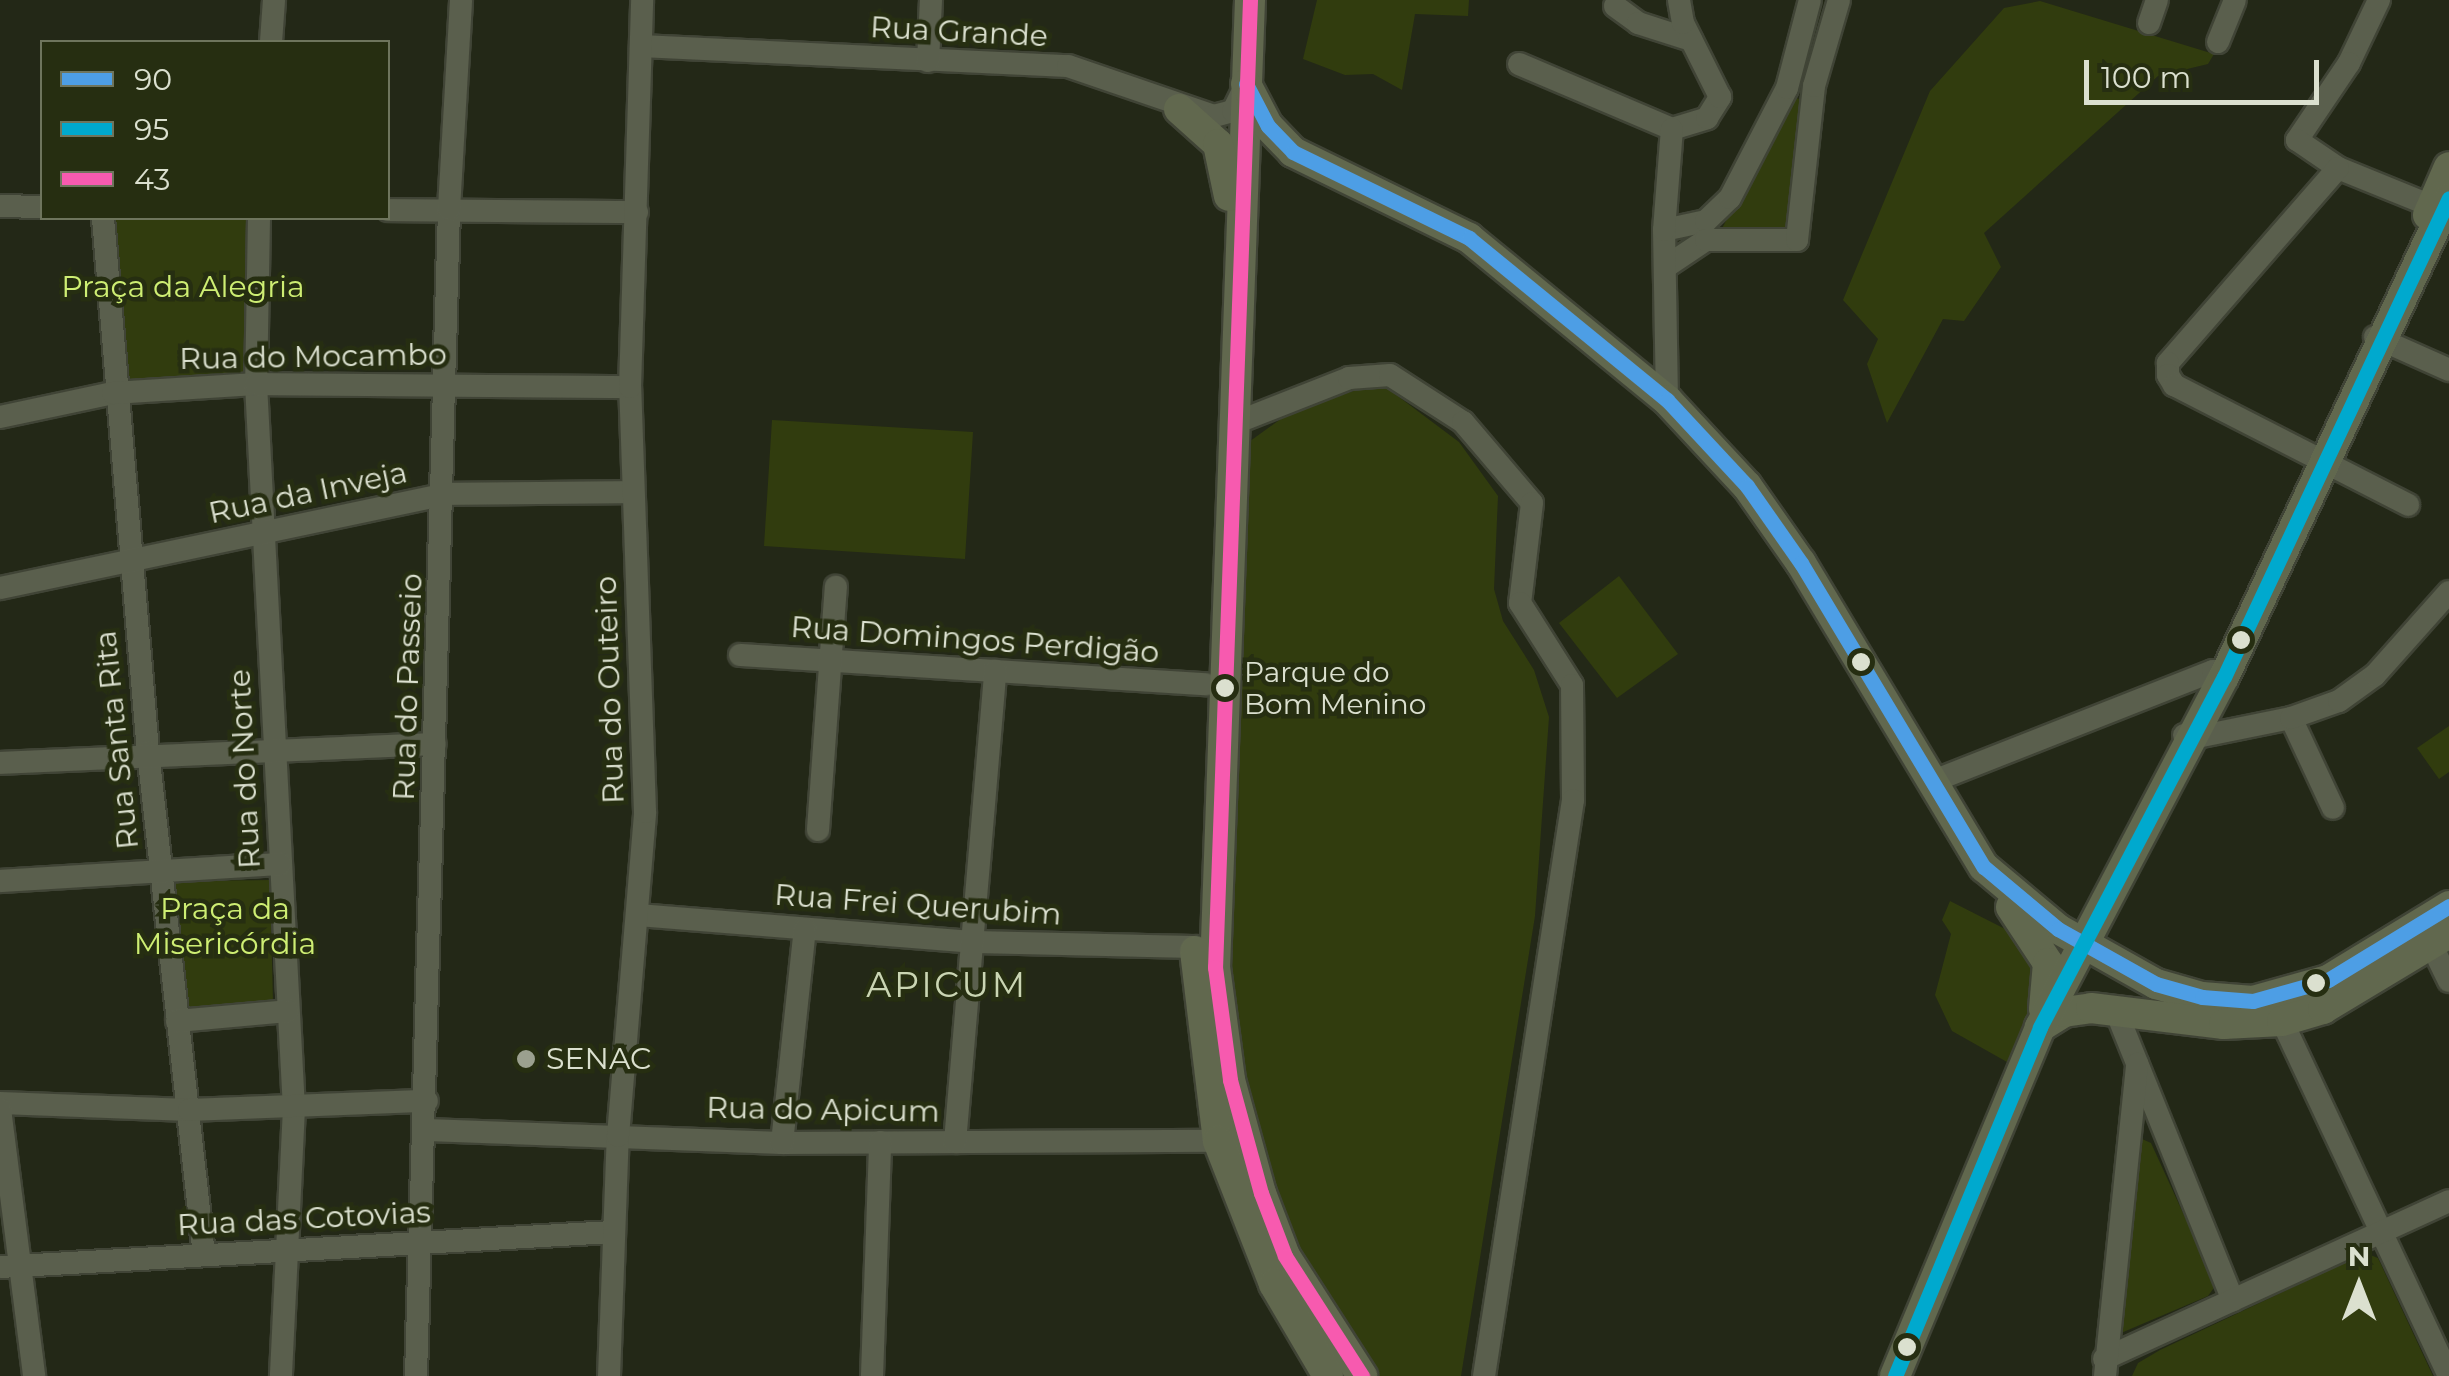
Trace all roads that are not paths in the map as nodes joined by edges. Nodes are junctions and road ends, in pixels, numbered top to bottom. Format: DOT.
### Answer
graph roads {
  1 [pos="274,0"];
  2 [pos="461,0"];
  3 [pos="642,0"];
  4 [pos="931,0"];
  5 [pos="1250,0"];
  6 [pos="1678,0"];
  7 [pos="1810,0"];
  8 [pos="1839,0"];
  9 [pos="2157,0"];
  10 [pos="2235,0"];
  11 [pos="2379,0"];
  12 [pos="1615,6"];
  13 [pos="2149,23"];
  14 [pos="271,40"];
  15 [pos="1691,40"];
  16 [pos="2218,42"];
  17 [pos="641,46"];
  18 [pos="928,61"];
  19 [pos="1520,64"];
  20 [pos="1791,78"];
  21 [pos="1246,84"];
  22 [pos="1814,86"];
  23 [pos="1179,109"];
  24 [pos="1672,129"];
  25 [pos="2449,167"];
  26 [pos="2338,168"];
  27 [pos="0,206"];
  28 [pos="40,207"];
  29 [pos="2443,207"];
  30 [pos="449,209"];
  31 [pos="390,210"];
  32 [pos="638,212"];
  33 [pos="103,220"];
  34 [pos="259,220"];
  35 [pos="1664,230"];
  36 [pos="1667,266"];
  37 [pos="2380,340"];
  38 [pos="2449,370"];
  39 [pos="256,384"];
  40 [pos="447,384"];
  41 [pos="630,386"];
  42 [pos="113,393"];
  43 [pos="1667,400"];
  44 [pos="0,417"];
  45 [pos="1236,423"];
  46 [pos="2322,462"];
  47 [pos="632,492"];
  48 [pos="444,494"];
  49 [pos="2408,505"];
  50 [pos="262,535"];
  51 [pos="130,559"];
  52 [pos="836,587"];
  53 [pos="0,588"];
  54 [pos="2449,592"];
  55 [pos="740,655"];
  56 [pos="833,660"];
  57 [pos="995,671"];
  58 [pos="2219,674"];
  59 [pos="1206,684"];
  60 [pos="2290,718"];
  61 [pos="2186,736"];
  62 [pos="436,744"];
  63 [pos="272,747"];
  64 [pos="148,752"];
  65 [pos="0,763"];
  66 [pos="1931,782"];
  67 [pos="2333,808"];
  68 [pos="818,830"];
  69 [pos="280,864"];
  70 [pos="1984,867"];
  71 [pos="160,870"];
  72 [pos="0,881"];
  73 [pos="2449,906"];
  74 [pos="638,915"];
  75 [pos="2449,915"];
  76 [pos="804,929"];
  77 [pos="2058,929"];
  78 [pos="2440,938"];
  79 [pos="975,942"];
  80 [pos="2086,945"];
  81 [pos="1194,947"];
  82 [pos="2449,981"];
  83 [pos="288,1011"];
  84 [pos="2116,1011"];
  85 [pos="177,1020"];
  86 [pos="2282,1021"];
  87 [pos="2040,1027"];
  88 [pos="2137,1064"];
  89 [pos="1218,1074"];
  90 [pos="427,1101"];
  91 [pos="0,1106"];
  92 [pos="294,1108"];
  93 [pos="189,1110"];
  94 [pos="427,1130"];
  95 [pos="618,1136"];
  96 [pos="1218,1141"];
  97 [pos="880,1142"];
  98 [pos="955,1142"];
  99 [pos="782,1143"];
  100 [pos="2449,1201"];
  101 [pos="612,1232"];
  102 [pos="2381,1232"];
  103 [pos="421,1242"];
  104 [pos="289,1251"];
  105 [pos="204,1256"];
  106 [pos="1285,1256"];
  107 [pos="10,1267"];
  108 [pos="2233,1300"];
  109 [pos="2105,1368"];
  110 [pos="34,1376"];
  111 [pos="281,1376"];
  112 [pos="416,1376"];
  113 [pos="609,1376"];
  114 [pos="872,1376"];
  115 [pos="1328,1376"];
  116 [pos="1362,1376"];
  117 [pos="1484,1376"];
  118 [pos="1895,1376"];
  119 [pos="2448,1376"];
  1 -- 14 [label="street"];
  2 -- 30 [label="street, Rua do Passeio"];
  3 -- 17 [label="street, Rua do Outeiro"];
  4 -- 18 [label="street"];
  5 -- 21 [label="main road"];
  6 -- 15 [label="street"];
  7 -- 20 [label="street"];
  8 -- 22 [label="street"];
  9 -- 13 [label="street"];
  10 -- 16 [label="street"];
  11 -- 26 [label="street"];
  12 -- 15 [label="street"];
  15 -- 24 [label="street"];
  17 -- 18 [label="street, Rua Grande"];
  17 -- 32 [label="street, Rua do Outeiro"];
  18 -- 23 [label="street, Rua Grande"];
  19 -- 24 [label="street"];
  20 -- 22 [label="street"];
  20 -- 35 [label="street"];
  21 -- 23 [label="street, Rua Grande"];
  21 -- 43 [label="main road"];
  21 -- 45 [label="main road"];
  22 -- 36 [label="street"];
  23 -- 59 [label="main road"];
  24 -- 35 [label="street"];
  25 -- 29 [label="main road"];
  26 -- 29 [label="street"];
  26 -- 46 [label="street"];
  27 -- 28 [label="street"];
  29 -- 37 [label="main road"];
  30 -- 31 [label="street"];
  30 -- 32 [label="street"];
  30 -- 40 [label="street, Rua do Passeio"];
  32 -- 41 [label="street, Rua do Outeiro"];
  33 -- 42 [label="street, Rua Santa Rita"];
  34 -- 39 [label="street, Rua do Norte"];
  35 -- 36 [label="street"];
  36 -- 43 [label="street"];
  37 -- 38 [label="street"];
  37 -- 46 [label="main road"];
  39 -- 40 [label="street, Rua do Mocambo"];
  39 -- 42 [label="street, Rua do Mocambo"];
  39 -- 50 [label="street, Rua do Norte"];
  40 -- 41 [label="street, Rua do Mocambo"];
  40 -- 48 [label="street, Rua do Passeio"];
  41 -- 47 [label="street, Rua do Outeiro"];
  42 -- 44 [label="street, Rua do Mocambo"];
  42 -- 51 [label="street, Rua Santa Rita"];
  43 -- 66 [label="main road"];
  45 -- 89 [label="main road"];
  45 -- 117 [label="street"];
  46 -- 49 [label="street"];
  46 -- 58 [label="main road"];
  47 -- 48 [label="street, Rua da Inveja"];
  47 -- 74 [label="street, Rua do Outeiro"];
  48 -- 50 [label="street, Rua da Inveja"];
  48 -- 62 [label="street, Rua do Passeio"];
  50 -- 51 [label="street, Rua da Inveja"];
  50 -- 63 [label="street, Rua do Norte"];
  51 -- 53 [label="street, Rua da Inveja"];
  51 -- 64 [label="street, Rua Santa Rita"];
  52 -- 56 [label="street"];
  54 -- 60 [label="street"];
  55 -- 56 [label="street, Rua Domingos Perdigão"];
  56 -- 57 [label="street, Rua Domingos Perdigão"];
  56 -- 68 [label="street"];
  57 -- 59 [label="street, Rua Domingos Perdigão"];
  57 -- 79 [label="street"];
  58 -- 61 [label="main road"];
  58 -- 66 [label="street"];
  59 -- 81 [label="main road"];
  60 -- 61 [label="street"];
  60 -- 67 [label="street"];
  61 -- 77 [label="main road"];
  61 -- 80 [label="main road"];
  62 -- 63 [label="street"];
  62 -- 90 [label="street, Rua do Passeio"];
  63 -- 64 [label="street"];
  63 -- 69 [label="street, Rua do Norte"];
  64 -- 65 [label="street"];
  64 -- 71 [label="street, Rua Santa Rita"];
  66 -- 70 [label="main road"];
  69 -- 71 [label="street"];
  69 -- 83 [label="street, Rua do Norte"];
  70 -- 77 [label="main road"];
  70 -- 87 [label="main road"];
  71 -- 72 [label="street"];
  71 -- 85 [label="street, Rua Santa Rita"];
  73 -- 80 [label="main road"];
  74 -- 76 [label="street, Rua Frei Querubim"];
  74 -- 95 [label="street, Rua do Outeiro"];
  75 -- 78 [label="main road"];
  76 -- 79 [label="street, Rua Frei Querubim"];
  76 -- 99 [label="street"];
  77 -- 80 [label="main road"];
  78 -- 82 [label="street"];
  78 -- 86 [label="main road"];
  79 -- 81 [label="street, Rua Frei Querubim"];
  79 -- 98 [label="street"];
  80 -- 87 [label="main road"];
  81 -- 89 [label="main road"];
  83 -- 85 [label="street"];
  83 -- 92 [label="street, Rua do Norte"];
  84 -- 86 [label="main road"];
  84 -- 87 [label="main road"];
  84 -- 88 [label="street"];
  85 -- 93 [label="street, Rua Santa Rita"];
  86 -- 102 [label="street"];
  87 -- 118 [label="main road"];
  88 -- 108 [label="street"];
  88 -- 109 [label="street"];
  89 -- 96 [label="main road"];
  89 -- 106 [label="main road"];
  90 -- 92 [label="street"];
  90 -- 94 [label="street, Rua do Passeio"];
  91 -- 93 [label="street"];
  91 -- 107 [label="street"];
  92 -- 93 [label="street"];
  92 -- 104 [label="street, Rua do Norte"];
  93 -- 105 [label="street, Rua Santa Rita"];
  94 -- 95 [label="street, Rua do Apicum"];
  94 -- 103 [label="street, Rua do Passeio"];
  95 -- 99 [label="street, Rua do Apicum"];
  95 -- 101 [label="street, Rua do Outeiro"];
  96 -- 98 [label="street, Rua do Apicum"];
  96 -- 106 [label="main road"];
  96 -- 115 [label="main road"];
  97 -- 98 [label="street, Rua do Apicum"];
  97 -- 99 [label="street, Rua do Apicum"];
  97 -- 114 [label="street"];
  100 -- 102 [label="street"];
  101 -- 103 [label="street, Rua das Cotovias"];
  101 -- 113 [label="street, Rua do Outeiro"];
  102 -- 108 [label="street"];
  102 -- 119 [label="street"];
  103 -- 104 [label="street, Rua das Cotovias"];
  103 -- 112 [label="street, Rua do Passeio"];
  104 -- 105 [label="street, Rua das Cotovias"];
  104 -- 111 [label="street, Rua do Norte"];
  105 -- 107 [label="street, Rua das Cotovias"];
  106 -- 116 [label="main road"];
  107 -- 110 [label="street"];
  108 -- 109 [label="street"];
}
